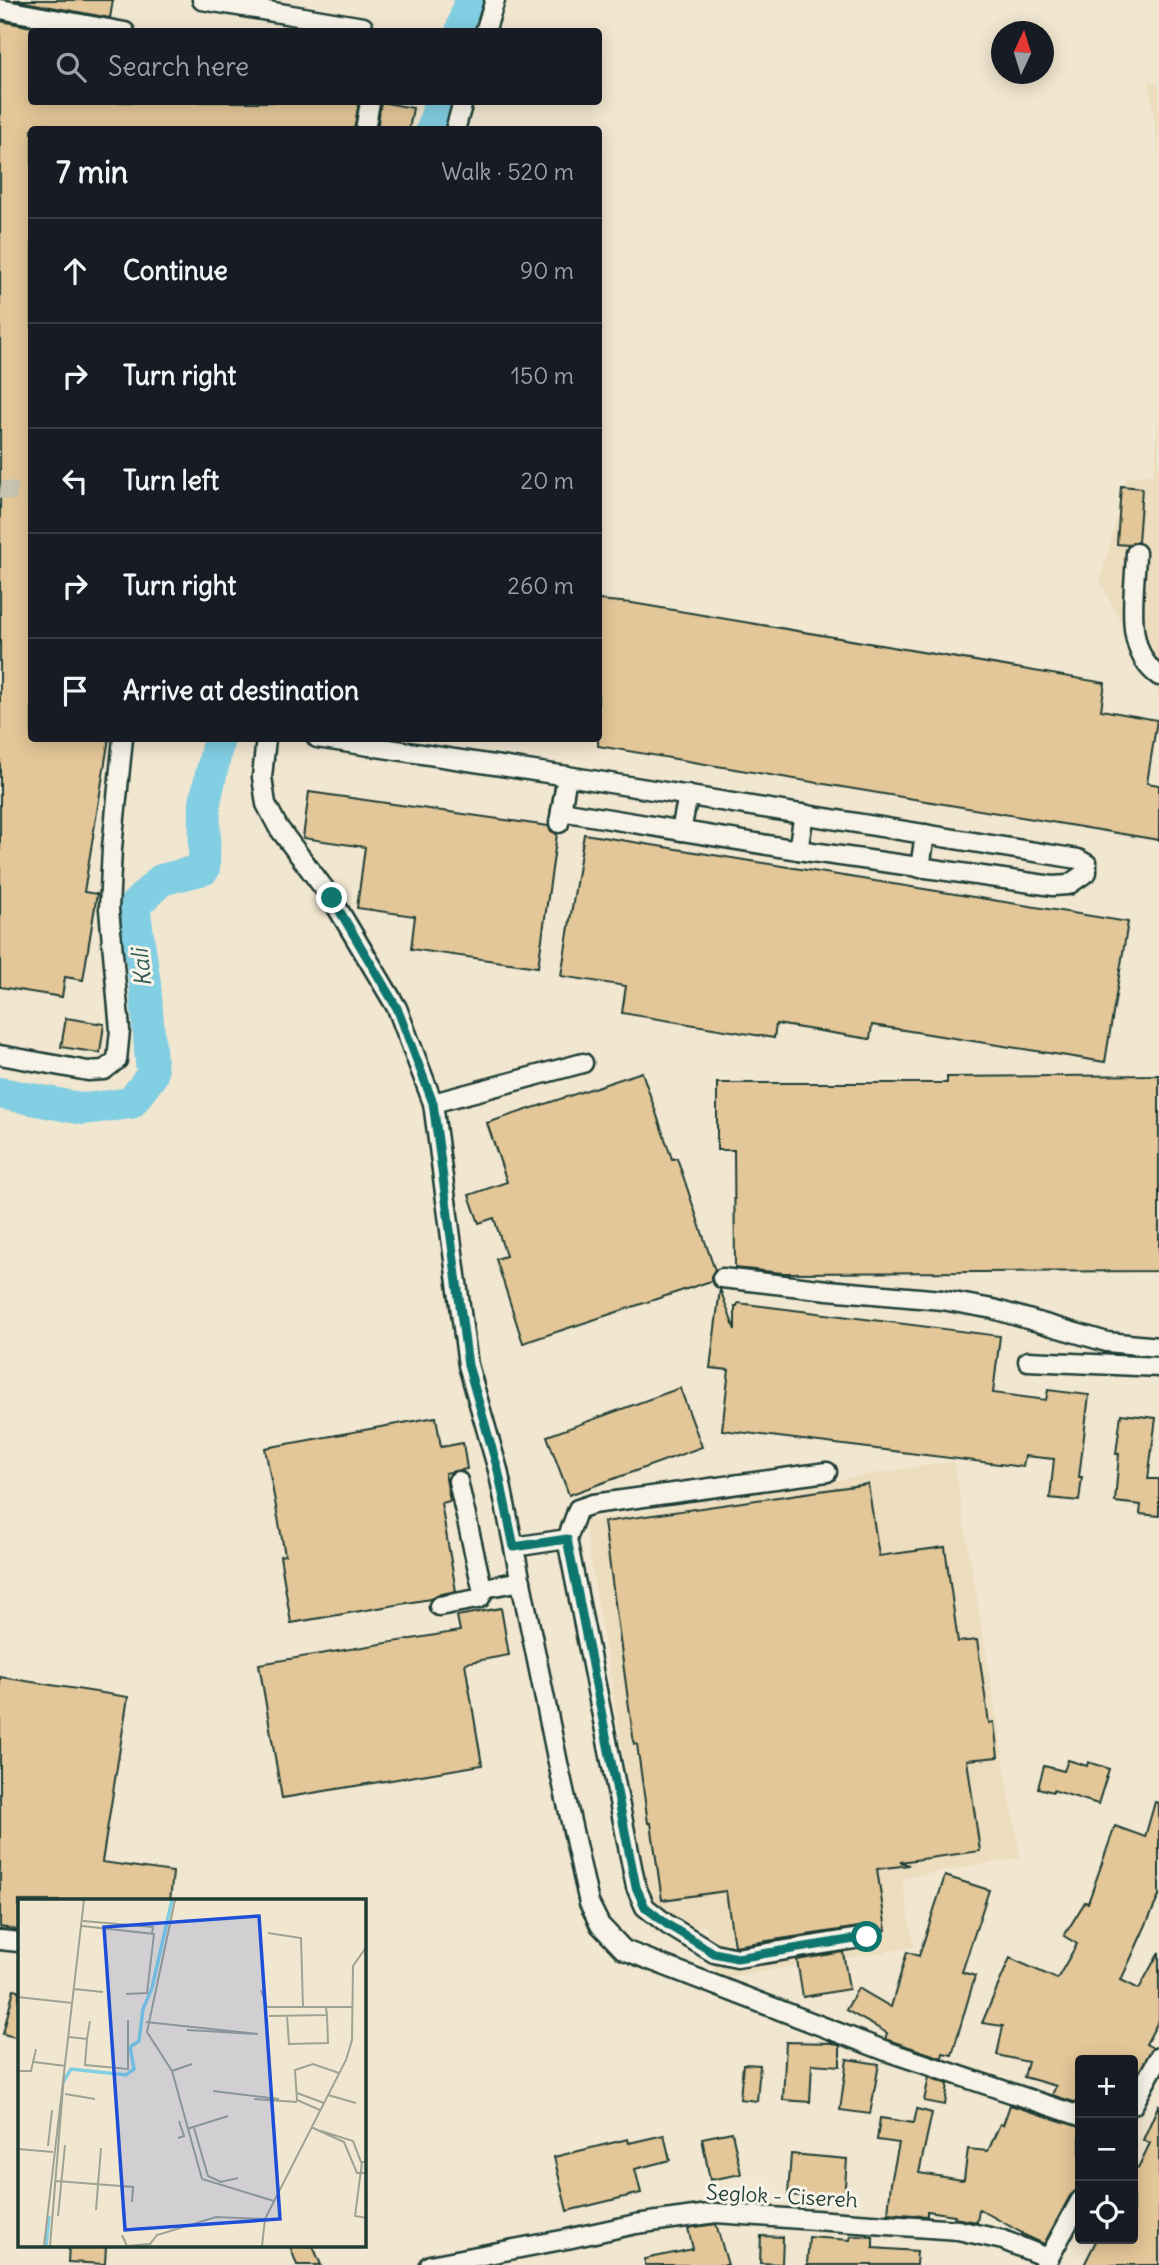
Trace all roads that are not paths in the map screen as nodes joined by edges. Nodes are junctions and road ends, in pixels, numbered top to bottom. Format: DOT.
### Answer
graph roads {
  1 [pos="202,0"];
  2 [pos="495,0"];
  3 [pos="0,9"];
  4 [pos="103,28"];
  5 [pos="363,28"];
  6 [pos="486,28"];
  7 [pos="369,105"];
  8 [pos="462,105"];
  9 [pos="366,126"];
  10 [pos="456,126"];
  11 [pos="1136,553"];
  12 [pos="1159,677"];
  13 [pos="123,742"];
  14 [pos="266,742"];
  15 [pos="343,742"];
  16 [pos="567,776"];
  17 [pos="688,795"];
  18 [pos="804,814"];
  19 [pos="681,831"];
  20 [pos="925,834"];
  21 [pos="798,850"];
  22 [pos="920,868"];
  23 [pos="0,1055"];
  24 [pos="583,1063"];
  25 [pos="433,1103"];
  26 [pos="722,1278"];
  27 [pos="1159,1347"];
  28 [pos="1028,1361"];
  29 [pos="1159,1367"];
  30 [pos="827,1472"];
  31 [pos="458,1481"];
  32 [pos="567,1539"];
  33 [pos="514,1547"];
  34 [pos="521,1581"];
  35 [pos="484,1588"];
  36 [pos="439,1606"];
  37 [pos="867,1937"];
  38 [pos="0,1940"];
  39 [pos="18,1942"];
  40 [pos="1159,2057"];
  41 [pos="1138,2096"];
  42 [pos="1075,2114"];
  43 [pos="1075,2210"];
  44 [pos="1047,2262"];
  45 [pos="430,2265"];
  1 -- 5 [label="street"];
  2 -- 6 [label="street"];
  3 -- 4 [label="street"];
  7 -- 9 [label="street"];
  8 -- 10 [label="street"];
  11 -- 12 [label="street"];
  13 -- 23 [label="street"];
  14 -- 25 [label="street"];
  15 -- 16 [label="street"];
  16 -- 17 [label="street"];
  16 -- 19 [label="street"];
  17 -- 18 [label="street"];
  17 -- 19 [label="street"];
  18 -- 20 [label="street"];
  18 -- 21 [label="street"];
  19 -- 21 [label="street"];
  20 -- 22 [label="street"];
  20 -- 22 [label="street"];
  21 -- 22 [label="street"];
  24 -- 25 [label="street"];
  25 -- 33 [label="street"];
  26 -- 27 [label="street"];
  28 -- 29 [label="street"];
  30 -- 32 [label="street"];
  31 -- 35 [label="street"];
  32 -- 33 [label="street"];
  32 -- 37 [label="street"];
  33 -- 34 [label="street"];
  34 -- 35 [label="street"];
  34 -- 42 [label="street"];
  35 -- 36 [label="street"];
  38 -- 39 [label="street"];
  40 -- 41 [label="street"];
  43 -- 44 [label="street"];
  44 -- 45 [label="street, Seglok - Cisereh"];
}
